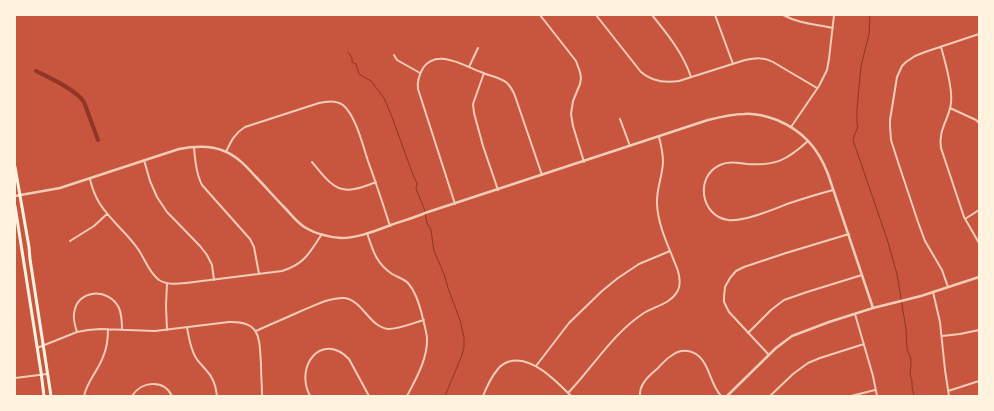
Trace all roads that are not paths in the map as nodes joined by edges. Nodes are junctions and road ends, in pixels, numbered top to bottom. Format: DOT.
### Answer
graph roads {
  1 [pos="540,15"];
  2 [pos="596,15"];
  3 [pos="652,15"];
  4 [pos="715,15"];
  5 [pos="783,15"];
  6 [pos="834,15"];
  7 [pos="833,28"];
  8 [pos="979,34"];
  9 [pos="941,47"];
  10 [pos="478,48"];
  11 [pos="394,54"];
  12 [pos="733,64"];
  13 [pos="469,67"];
  14 [pos="420,73"];
  15 [pos="484,73"];
  16 [pos="691,77"];
  17 [pos="817,88"];
  18 [pos="950,108"];
  19 [pos="620,119"];
  20 [pos="979,123"];
  21 [pos="792,127"];
  22 [pos="659,137"];
  23 [pos="808,140"];
  24 [pos="630,146"];
  25 [pos="194,147"];
  26 [pos="226,152"];
  27 [pos="144,160"];
  28 [pos="312,162"];
  29 [pos="584,162"];
  30 [pos="15,167"];
  31 [pos="542,175"];
  32 [pos="90,178"];
  33 [pos="376,182"];
  34 [pos="498,190"];
  35 [pos="834,190"];
  36 [pos="15,196"];
  37 [pos="20,196"];
  38 [pos="455,204"];
  39 [pos="15,206"];
  40 [pos="979,210"];
  41 [pos="107,214"];
  42 [pos="965,219"];
  43 [pos="390,226"];
  44 [pos="367,233"];
  45 [pos="322,234"];
  46 [pos="849,234"];
  47 [pos="70,241"];
  48 [pos="979,243"];
  49 [pos="670,251"];
  50 [pos="259,274"];
  51 [pos="862,275"];
  52 [pos="979,277"];
  53 [pos="214,280"];
  54 [pos="167,283"];
  55 [pos="948,287"];
  56 [pos="933,292"];
  57 [pos="873,308"];
  58 [pos="855,314"];
  59 [pos="424,320"];
  60 [pos="187,327"];
  61 [pos="108,329"];
  62 [pos="122,330"];
  63 [pos="167,330"];
  64 [pos="979,330"];
  65 [pos="256,331"];
  66 [pos="77,332"];
  67 [pos="748,333"];
  68 [pos="942,336"];
  69 [pos="864,344"];
  70 [pos="43,346"];
  71 [pos="37,348"];
  72 [pos="769,355"];
  73 [pos="536,366"];
  74 [pos="48,374"];
  75 [pos="41,375"];
  76 [pos="15,378"];
  77 [pos="979,381"];
  78 [pos="876,390"];
  79 [pos="948,390"];
  80 [pos="568,393"];
  81 [pos="483,395"];
  82 [pos="44,396"];
  83 [pos="51,396"];
  84 [pos="84,396"];
  85 [pos="132,396"];
  86 [pos="172,396"];
  87 [pos="217,396"];
  88 [pos="262,396"];
  89 [pos="310,396"];
  90 [pos="369,396"];
  91 [pos="407,396"];
  92 [pos="487,396"];
  93 [pos="571,396"];
  94 [pos="640,396"];
  95 [pos="721,396"];
  96 [pos="727,396"];
  97 [pos="770,396"];
  98 [pos="851,396"];
  99 [pos="877,396"];
  100 [pos="949,396"];
  1 -- 29 [label="street"];
  2 -- 16 [label="street"];
  3 -- 16 [label="street"];
  4 -- 12 [label="street"];
  5 -- 7 [label="street"];
  6 -- 7 [label="street"];
  7 -- 17 [label="street"];
  8 -- 9 [label="street"];
  9 -- 18 [label="street"];
  9 -- 55 [label="street"];
  10 -- 13 [label="street"];
  11 -- 14 [label="street"];
  12 -- 16 [label="street"];
  12 -- 17 [label="street"];
  13 -- 14 [label="street"];
  13 -- 15 [label="street"];
  14 -- 38 [label="street"];
  15 -- 31 [label="street"];
  15 -- 34 [label="street"];
  17 -- 21 [label="street"];
  18 -- 20 [label="street"];
  18 -- 42 [label="street"];
  19 -- 24 [label="street"];
  21 -- 22 [label="street"];
  21 -- 23 [label="street"];
  22 -- 24 [label="street"];
  22 -- 49 [label="street"];
  23 -- 35 [label="street"];
  23 -- 35 [label="street"];
  24 -- 29 [label="street"];
  25 -- 26 [label="street"];
  25 -- 27 [label="street"];
  25 -- 50 [label="street"];
  26 -- 33 [label="street"];
  26 -- 45 [label="street"];
  27 -- 32 [label="street"];
  27 -- 53 [label="street"];
  28 -- 33 [label="street"];
  29 -- 31 [label="street"];
  30 -- 37 [label="main road"];
  31 -- 34 [label="street"];
  32 -- 37 [label="street"];
  32 -- 41 [label="street"];
  33 -- 43 [label="street"];
  34 -- 38 [label="street"];
  35 -- 46 [label="street"];
  36 -- 37 [label="street"];
  37 -- 70 [label="main road"];
  38 -- 43 [label="street"];
  39 -- 71 [label="main road"];
  40 -- 42 [label="street"];
  41 -- 47 [label="street"];
  41 -- 54 [label="street"];
  42 -- 48 [label="street"];
  43 -- 44 [label="street"];
  44 -- 45 [label="street"];
  44 -- 59 [label="street"];
  45 -- 50 [label="street"];
  46 -- 51 [label="street"];
  46 -- 67 [label="street"];
  49 -- 73 [label="street"];
  49 -- 80 [label="street"];
  50 -- 53 [label="street"];
  51 -- 57 [label="street"];
  51 -- 67 [label="street"];
  52 -- 55 [label="street"];
  53 -- 54 [label="street"];
  54 -- 63 [label="street"];
  55 -- 56 [label="street"];
  56 -- 57 [label="street"];
  56 -- 68 [label="street"];
  57 -- 58 [label="street"];
  58 -- 69 [label="street"];
  58 -- 72 [label="street"];
  59 -- 65 [label="street"];
  59 -- 91 [label="street"];
  60 -- 63 [label="street"];
  60 -- 65 [label="street"];
  60 -- 87 [label="street"];
  61 -- 62 [label="street"];
  61 -- 66 [label="street"];
  61 -- 84 [label="street"];
  62 -- 63 [label="street"];
  62 -- 66 [label="street"];
  64 -- 68 [label="street"];
  65 -- 88 [label="street"];
  66 -- 70 [label="street"];
  67 -- 72 [label="street"];
  68 -- 79 [label="street"];
  69 -- 78 [label="street"];
  69 -- 97 [label="street"];
  70 -- 71 [label="street"];
  70 -- 74 [label="main road"];
  71 -- 75 [label="main road"];
  72 -- 96 [label="street"];
  73 -- 80 [label="street"];
  73 -- 81 [label="street"];
  74 -- 75 [label="street"];
  74 -- 83 [label="main road"];
  75 -- 76 [label="street"];
  75 -- 82 [label="main road"];
  77 -- 79 [label="street"];
  78 -- 98 [label="street"];
  78 -- 99 [label="street"];
  79 -- 100 [label="street"];
  80 -- 93 [label="street"];
  81 -- 92 [label="street"];
  85 -- 86 [label="street"];
  89 -- 90 [label="street"];
  94 -- 95 [label="street"];
}
